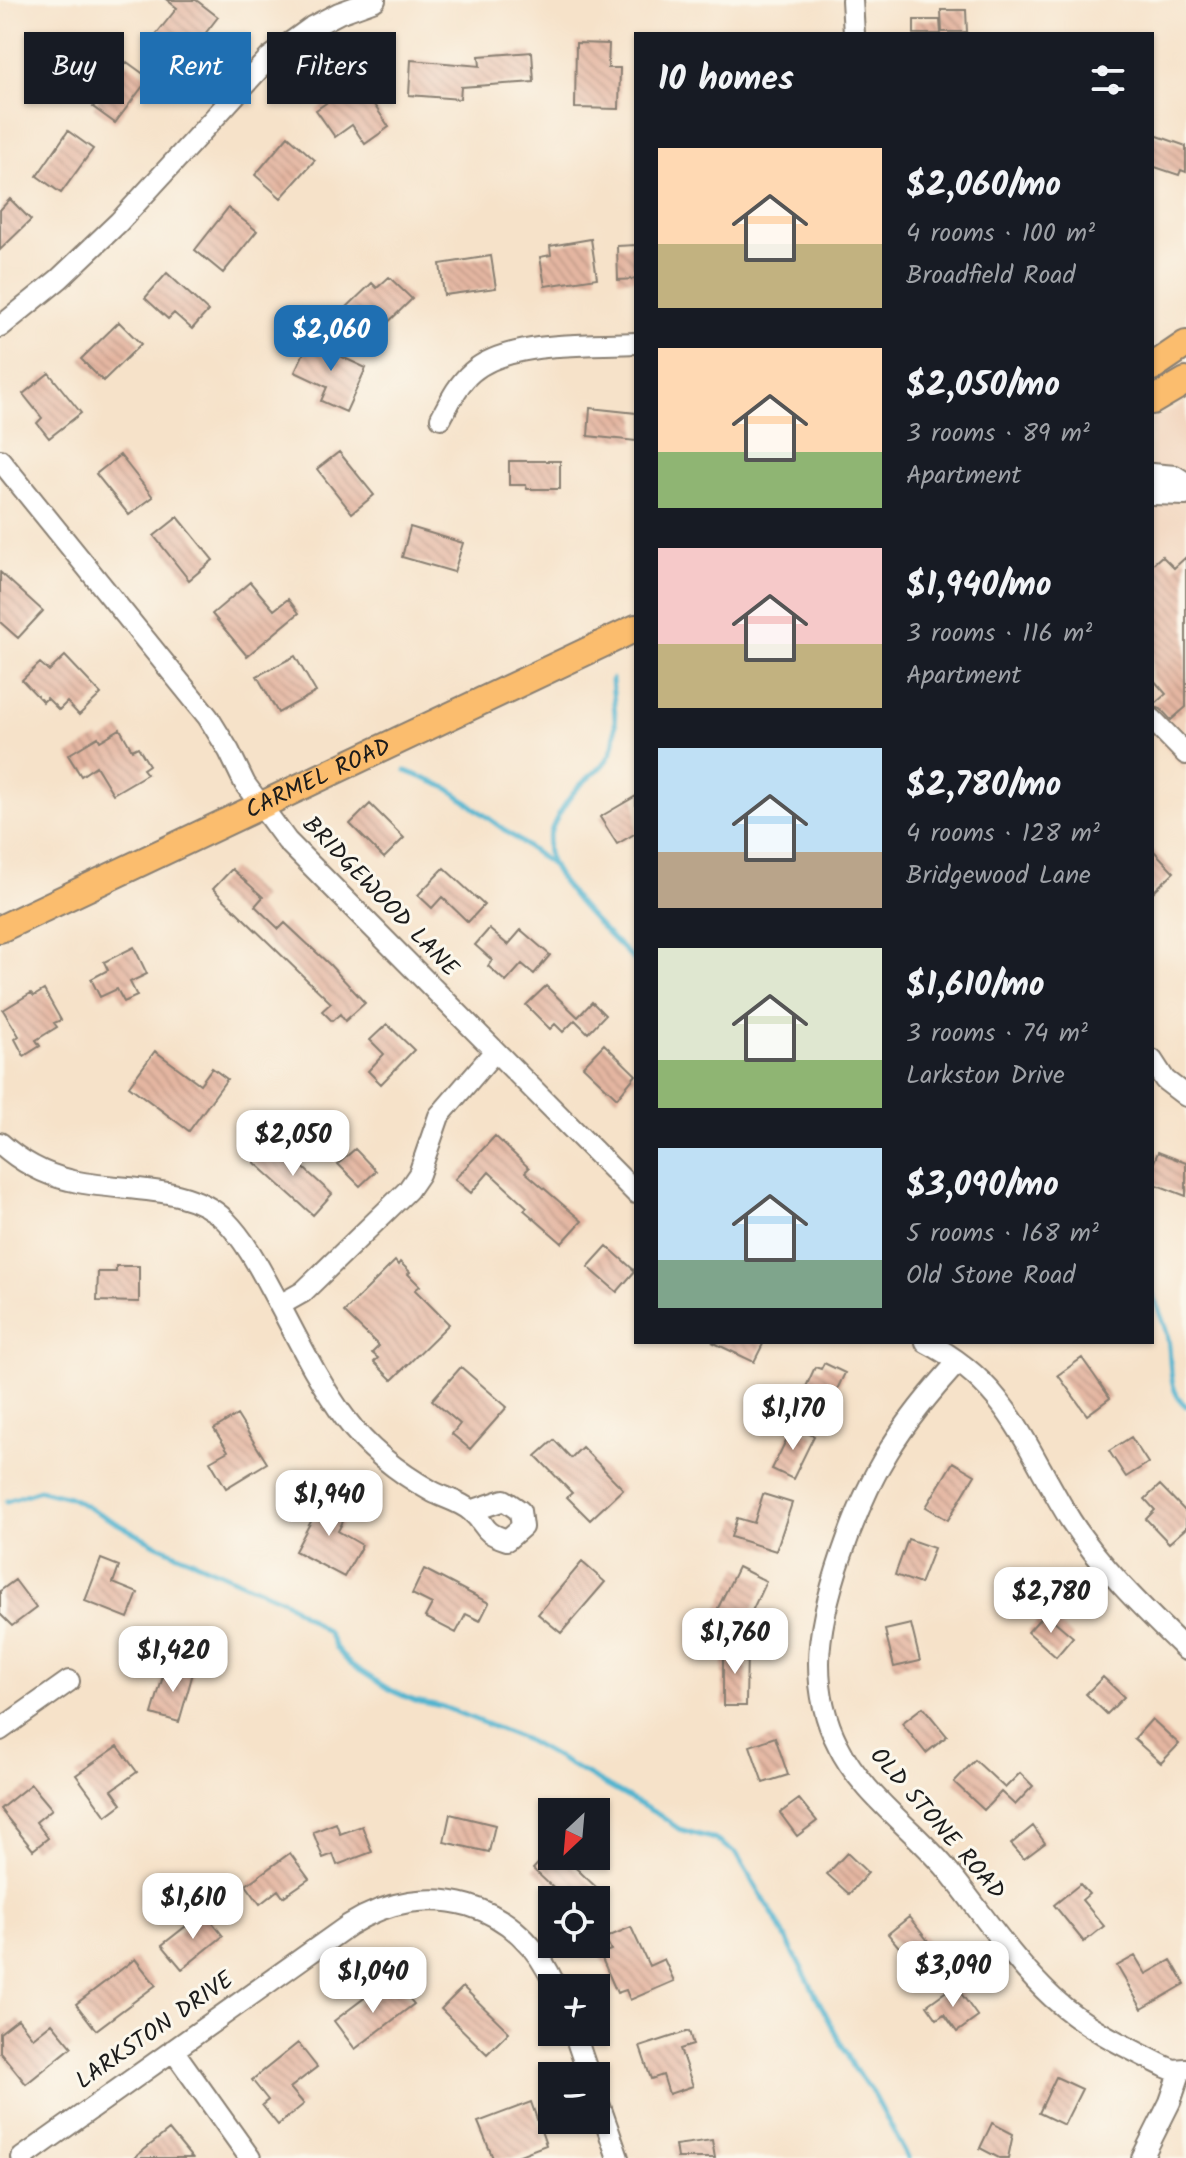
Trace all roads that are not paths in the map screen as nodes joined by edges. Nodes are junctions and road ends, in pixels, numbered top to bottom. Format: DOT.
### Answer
graph roads {
  1 [pos="375,0"];
  2 [pos="852,0"];
  3 [pos="854,32"];
  4 [pos="0,327"];
  5 [pos="634,343"];
  6 [pos="1186,344"];
  7 [pos="1154,366"];
  8 [pos="1186,381"];
  9 [pos="1154,400"];
  10 [pos="441,418"];
  11 [pos="0,460"];
  12 [pos="1154,474"];
  13 [pos="1186,483"];
  14 [pos="1154,494"];
  15 [pos="1186,495"];
  16 [pos="634,629"];
  17 [pos="1154,721"];
  18 [pos="1186,754"];
  19 [pos="261,807"];
  20 [pos="0,929"];
  21 [pos="495,1051"];
  22 [pos="1154,1063"];
  23 [pos="1186,1096"];
  24 [pos="0,1143"];
  25 [pos="634,1191"];
  26 [pos="280,1305"];
  27 [pos="929,1344"];
  28 [pos="958,1362"];
  29 [pos="471,1511"];
  30 [pos="1186,1650"];
  31 [pos="69,1681"];
  32 [pos="0,1730"];
  33 [pos="550,1974"];
  34 [pos="173,2050"];
  35 [pos="1183,2069"];
  36 [pos="610,2134"];
  37 [pos="22,2158"];
  38 [pos="250,2158"];
  39 [pos="618,2158"];
  40 [pos="1142,2158"];
  1 -- 4 [label="street"];
  2 -- 3 [label="street"];
  5 -- 10 [label="street"];
  6 -- 7 [label="main road"];
  8 -- 9 [label="main road"];
  11 -- 19 [label="street, BRIDGEWOOD LANE"];
  12 -- 13 [label="street"];
  14 -- 15 [label="street"];
  16 -- 19 [label="main road, CARMEL ROAD"];
  17 -- 18 [label="street"];
  19 -- 20 [label="main road, CARMEL ROAD"];
  19 -- 21 [label="street, BRIDGEWOOD LANE"];
  21 -- 25 [label="street, BRIDGEWOOD LANE"];
  21 -- 26 [label="street"];
  22 -- 23 [label="street"];
  24 -- 26 [label="street"];
  26 -- 29 [label="street"];
  27 -- 28 [label="street"];
  28 -- 30 [label="street"];
  28 -- 35 [label="street, OLD STONE ROAD"];
  31 -- 32 [label="street"];
  33 -- 34 [label="street, LARKSTON DRIVE"];
  34 -- 37 [label="street, LARKSTON DRIVE"];
  34 -- 38 [label="street"];
  35 -- 40 [label="street"];
  36 -- 39 [label="street"];
}
